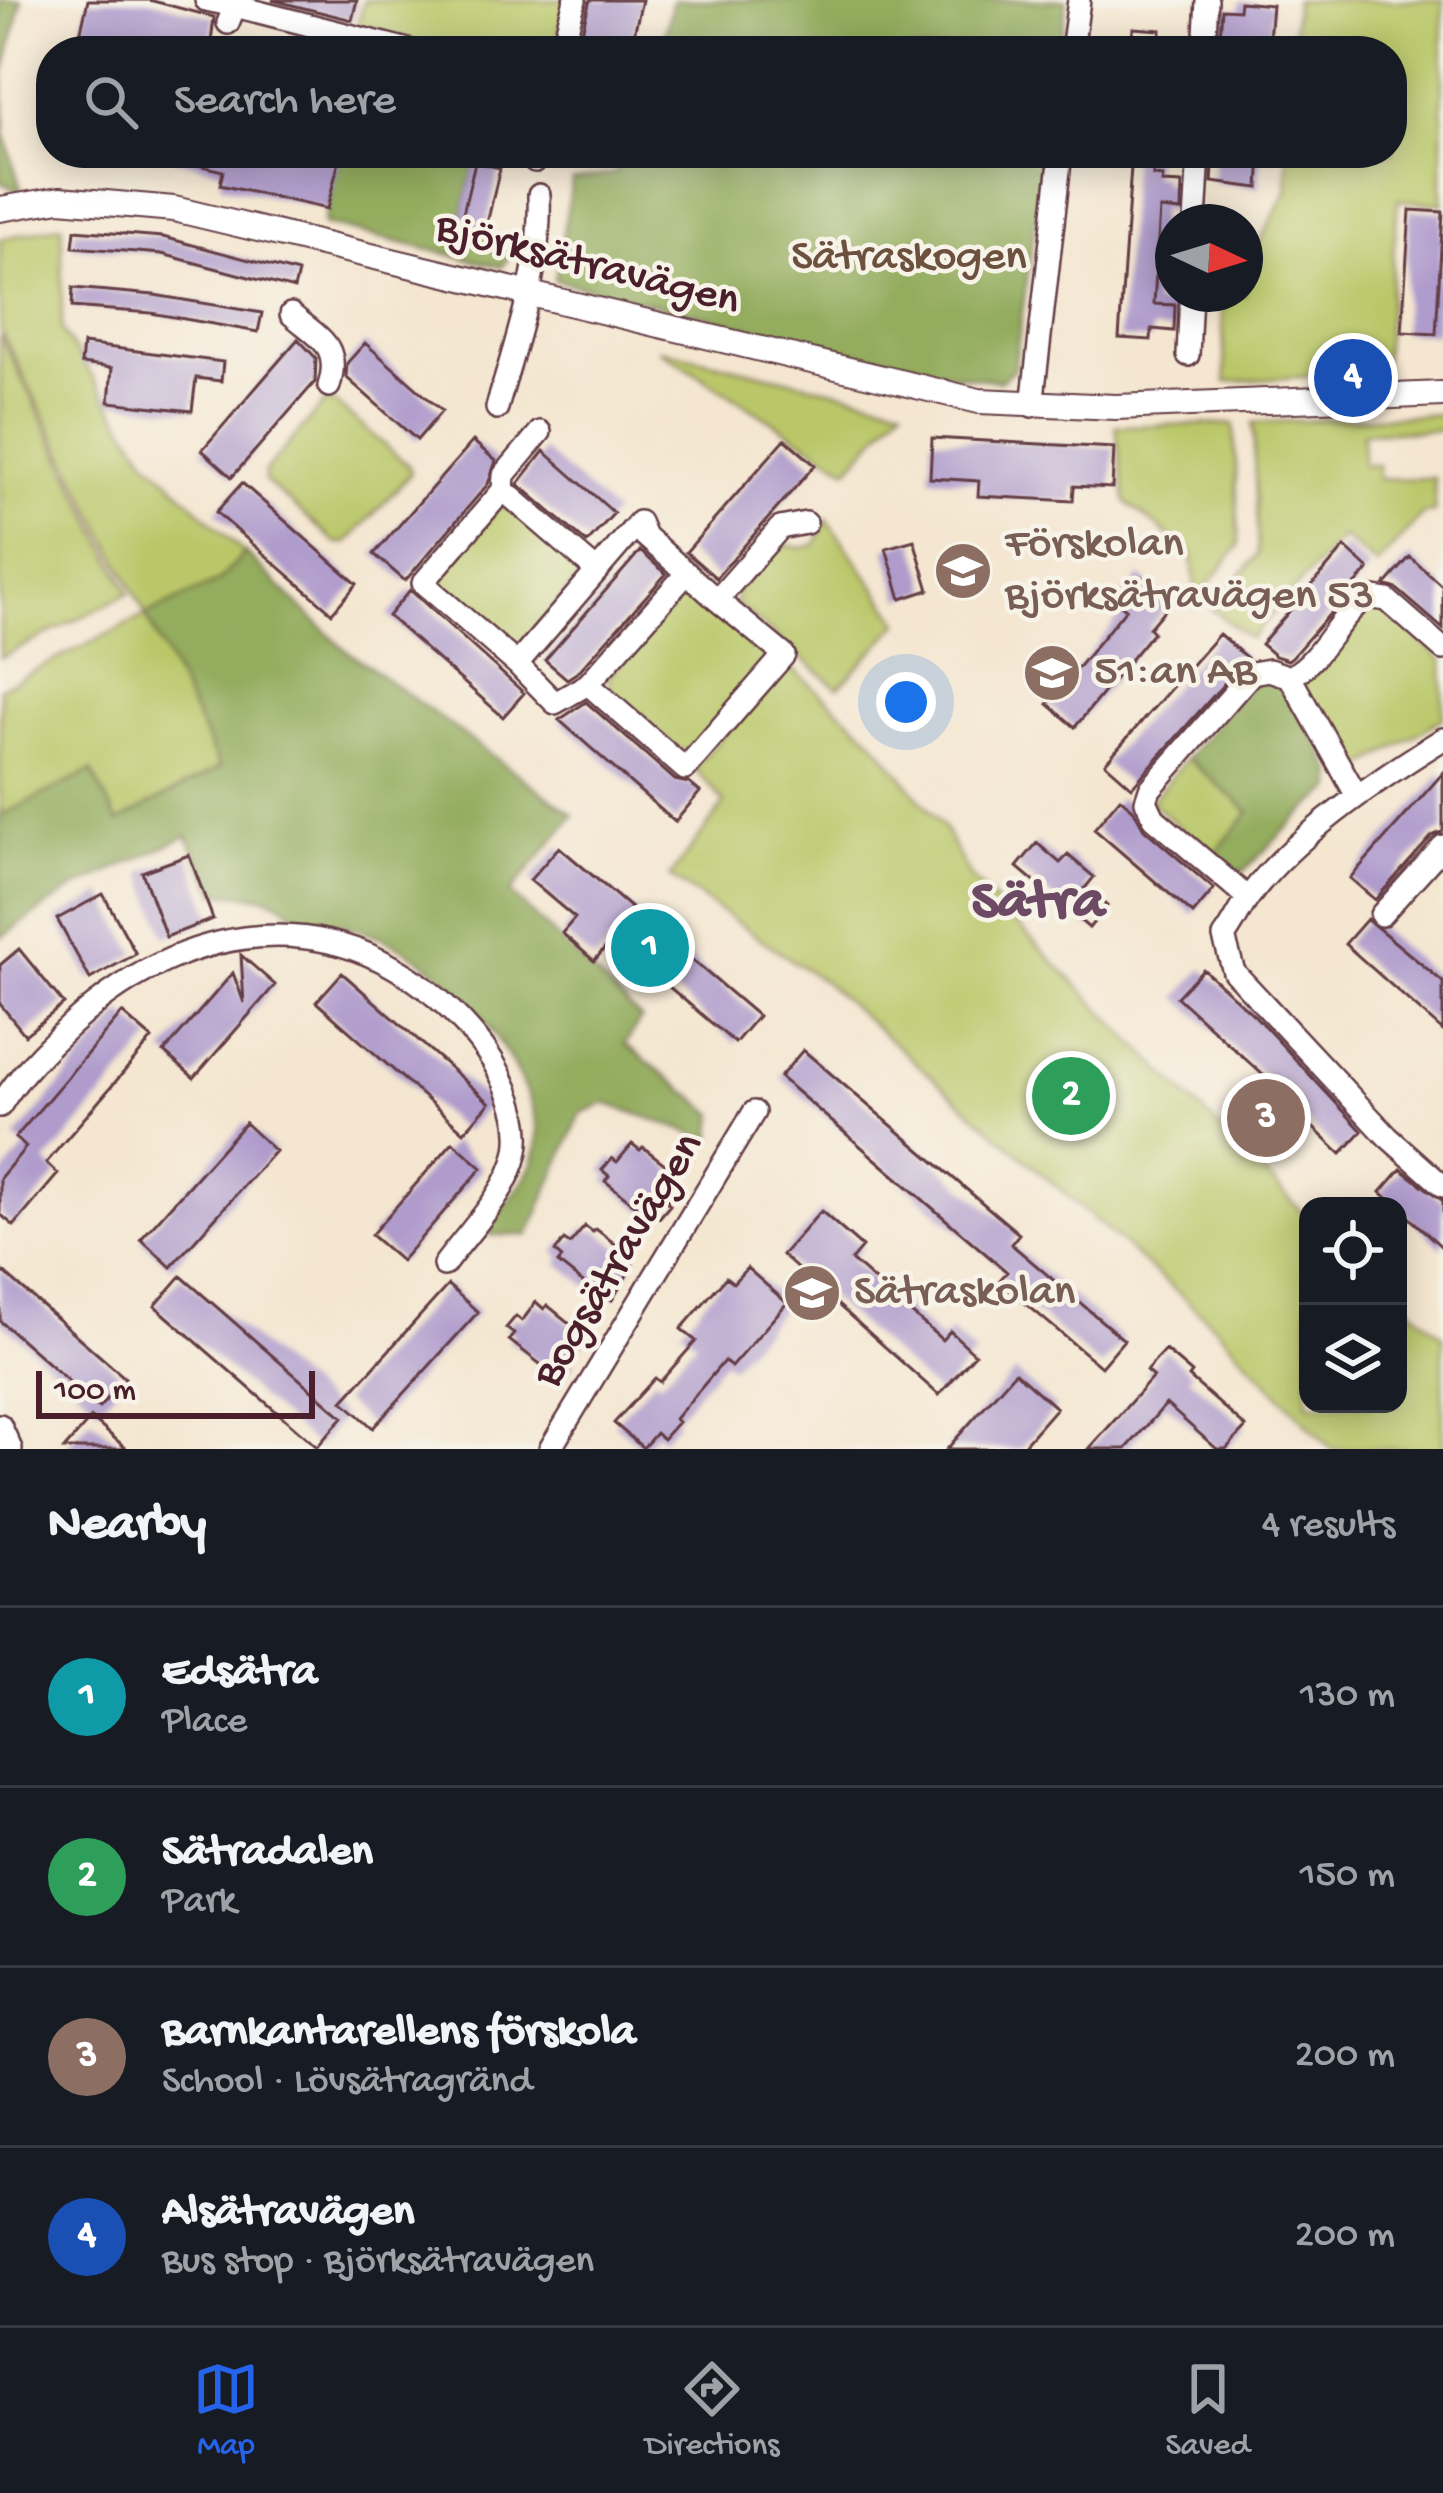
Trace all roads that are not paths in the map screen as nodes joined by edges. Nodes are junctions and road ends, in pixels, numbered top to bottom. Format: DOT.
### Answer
graph roads {
  1 [pos="206,0"];
  2 [pos="575,0"];
  3 [pos="1079,0"];
  4 [pos="1207,0"];
  5 [pos="233,10"];
  6 [pos="347,36"];
  7 [pos="566,36"];
  8 [pos="1074,36"];
  9 [pos="1205,36"];
  10 [pos="1058,168"];
  11 [pos="1197,168"];
  12 [pos="539,195"];
  13 [pos="1196,204"];
  14 [pos="0,209"];
  15 [pos="529,295"];
  16 [pos="1190,312"];
  17 [pos="291,314"];
  18 [pos="1188,355"];
  19 [pos="329,386"];
  20 [pos="1443,394"];
  21 [pos="1032,406"];
  22 [pos="497,408"];
  23 [pos="540,431"];
  24 [pos="503,490"];
  25 [pos="806,523"];
  26 [pos="597,571"];
  27 [pos="687,573"];
  28 [pos="718,600"];
  29 [pos="1443,649"];
  30 [pos="517,664"];
  31 [pos="1290,677"];
  32 [pos="588,684"];
  33 [pos="1443,740"];
  34 [pos="1357,796"];
  35 [pos="1443,846"];
  36 [pos="1248,898"];
  37 [pos="1381,915"];
  38 [pos="0,1106"];
  39 [pos="754,1112"];
  40 [pos="1443,1186"];
  41 [pos="444,1265"];
  42 [pos="0,1425"];
  43 [pos="11,1449"];
  44 [pos="550,1449"];
  1 -- 5 [label="street"];
  2 -- 7 [label="street"];
  3 -- 8 [label="street"];
  4 -- 9 [label="street"];
  5 -- 6 [label="street"];
  10 -- 21 [label="street"];
  11 -- 13 [label="street"];
  12 -- 15 [label="street"];
  14 -- 15 [label="street, Björksätravägen"];
  15 -- 21 [label="street, Björksätravägen"];
  15 -- 22 [label="street"];
  16 -- 18 [label="street"];
  17 -- 19 [label="street"];
  20 -- 21 [label="street, Björksätravägen"];
  23 -- 24 [label="street"];
  24 -- 26 [label="street"];
  24 -- 30 [label="street"];
  25 -- 28 [label="street"];
  26 -- 27 [label="street"];
  26 -- 30 [label="street"];
  27 -- 28 [label="street"];
  27 -- 32 [label="street"];
  28 -- 32 [label="street"];
  29 -- 31 [label="street"];
  30 -- 32 [label="street"];
  31 -- 34 [label="street"];
  31 -- 36 [label="street"];
  33 -- 34 [label="street"];
  34 -- 36 [label="street"];
  35 -- 37 [label="street"];
  36 -- 40 [label="street"];
  38 -- 41 [label="street"];
  39 -- 44 [label="street, Bogsätravägen"];
  42 -- 43 [label="street"];
}
